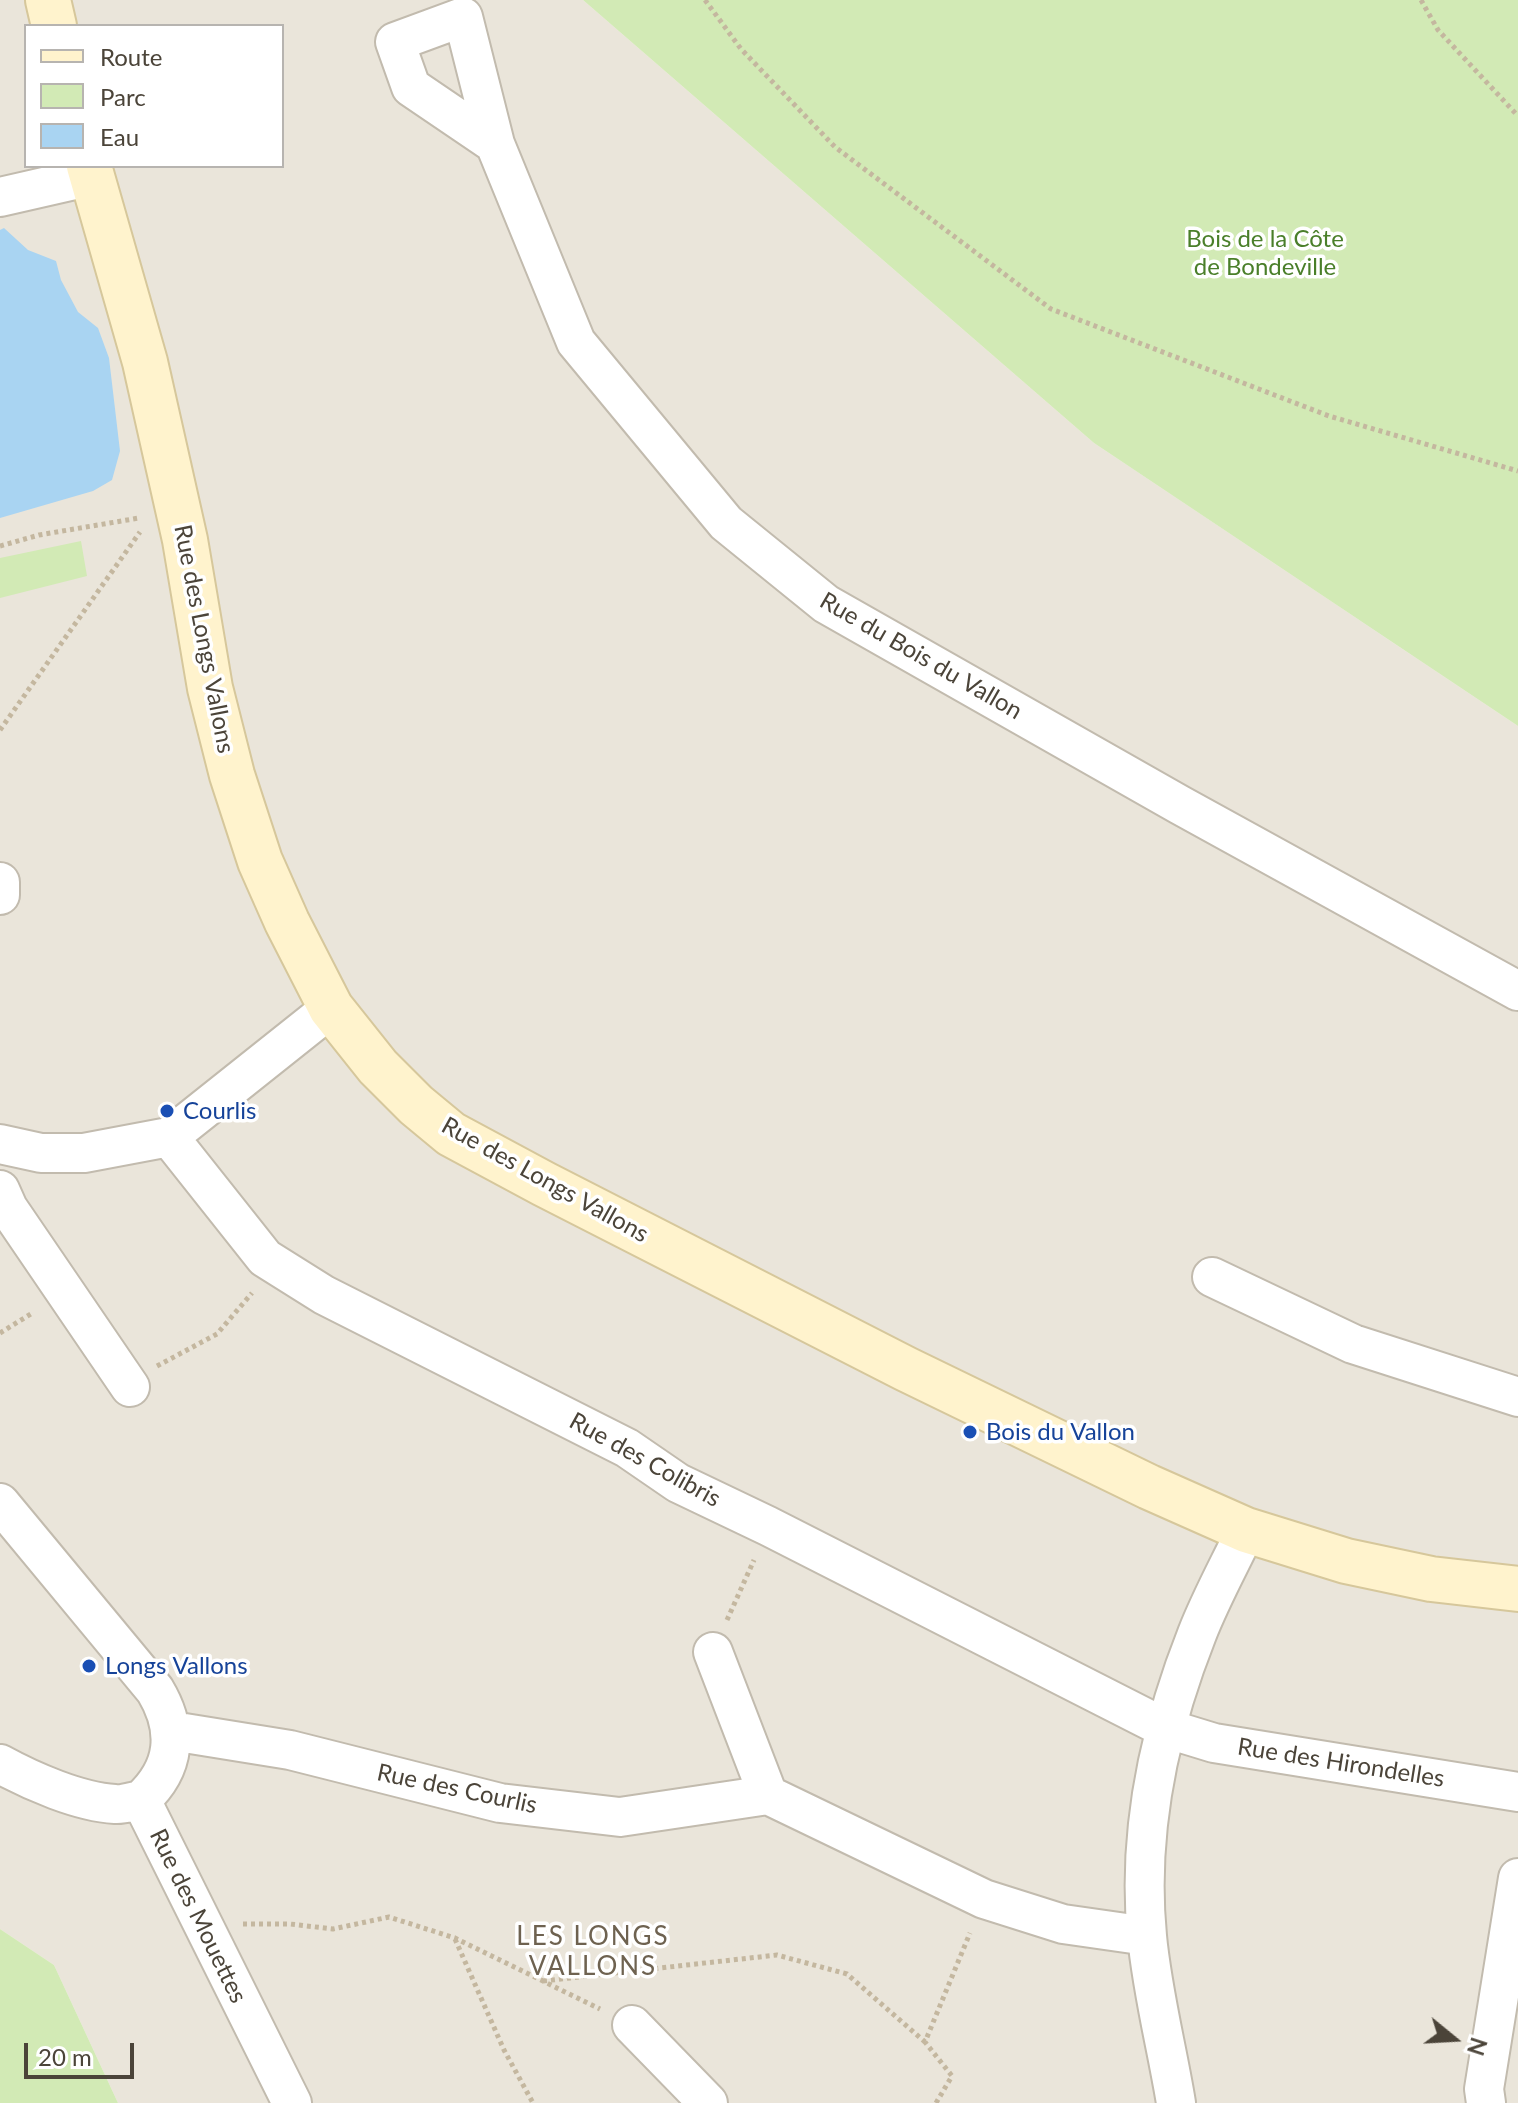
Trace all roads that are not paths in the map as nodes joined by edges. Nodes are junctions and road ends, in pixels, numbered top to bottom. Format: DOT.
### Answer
graph roads {
  1 [pos="48,0"];
  2 [pos="54,24"];
  3 [pos="495,144"];
  4 [pos="90,171"];
  5 [pos="0,197"];
  6 [pos="0,882"];
  7 [pos="0,895"];
  8 [pos="1518,991"];
  9 [pos="331,1008"];
  10 [pos="169,1137"];
  11 [pos="0,1145"];
  12 [pos="0,1190"];
  13 [pos="1212,1277"];
  14 [pos="130,1387"];
  15 [pos="1518,1397"];
  16 [pos="0,1503"];
  17 [pos="1246,1530"];
  18 [pos="1518,1589"];
  19 [pos="713,1652"];
  20 [pos="1165,1728"];
  21 [pos="172,1731"];
  22 [pos="0,1764"];
  23 [pos="1518,1792"];
  24 [pos="768,1795"];
  25 [pos="141,1800"];
  26 [pos="1518,1878"];
  27 [pos="1147,1936"];
  28 [pos="632,2025"];
  29 [pos="292,2103"];
  30 [pos="708,2103"];
  31 [pos="1176,2103"];
  32 [pos="1486,2103"];
  1 -- 2 [label="street"];
  3 -- 8 [label="street, Rue du Bois du Vallon"];
  4 -- 5 [label="street"];
  4 -- 9 [label="street, Rue des Longs Vallons"];
  6 -- 7 [label="street"];
  9 -- 10 [label="street"];
  9 -- 17 [label="street, Rue des Longs Vallons"];
  10 -- 11 [label="street"];
  10 -- 20 [label="street, Rue des Colibris"];
  12 -- 14 [label="street"];
  13 -- 15 [label="street"];
  16 -- 21 [label="street"];
  17 -- 18 [label="street, Rue des Longs Vallons"];
  17 -- 20 [label="street"];
  19 -- 24 [label="street"];
  20 -- 23 [label="street, Rue des Hirondelles"];
  20 -- 27 [label="street"];
  21 -- 24 [label="street, Rue des Courlis"];
  21 -- 25 [label="street, Rue des Mouettes"];
  22 -- 25 [label="street"];
  24 -- 27 [label="street"];
  25 -- 29 [label="street, Rue des Mouettes"];
  26 -- 32 [label="street"];
  27 -- 31 [label="street"];
  28 -- 30 [label="street"];
}
